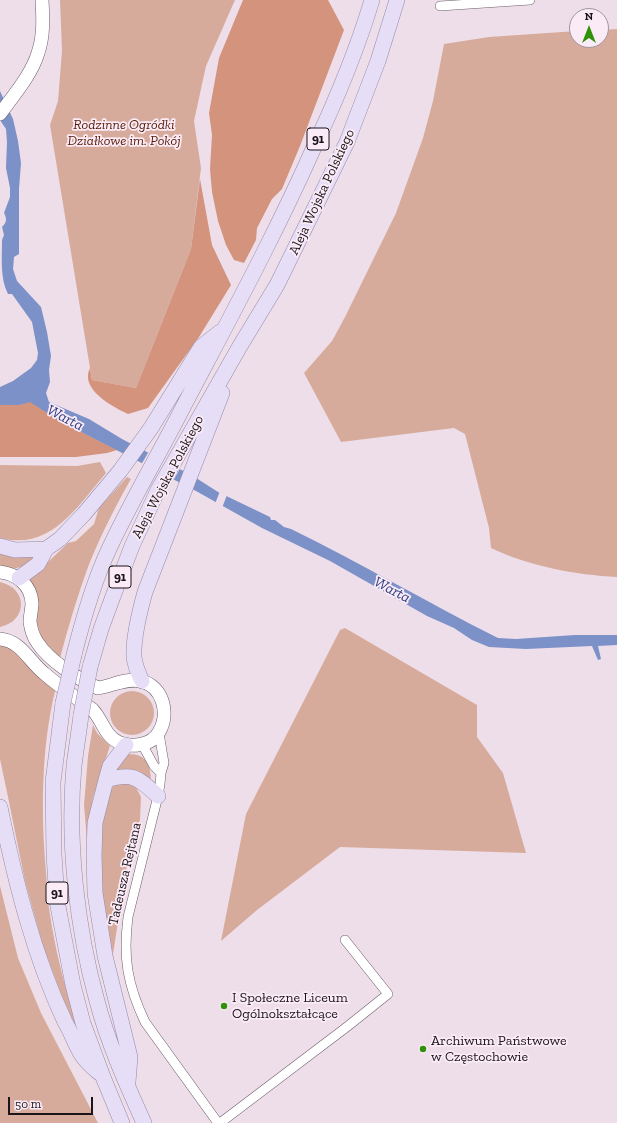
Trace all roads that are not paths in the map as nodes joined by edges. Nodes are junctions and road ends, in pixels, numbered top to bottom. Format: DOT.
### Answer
graph roads {
  1 [pos="42,0"];
  2 [pos="372,0"];
  3 [pos="398,0"];
  4 [pos="530,0"];
  5 [pos="440,6"];
  6 [pos="0,114"];
  7 [pos="224,329"];
  8 [pos="240,346"];
  9 [pos="0,546"];
  10 [pos="46,549"];
  11 [pos="0,572"];
  12 [pos="19,578"];
  13 [pos="0,639"];
  14 [pos="142,681"];
  15 [pos="159,733"];
  16 [pos="142,744"];
  17 [pos="126,745"];
  18 [pos="160,772"];
  19 [pos="106,780"];
  20 [pos="158,796"];
  21 [pos="0,807"];
  22 [pos="345,940"];
  23 [pos="103,1077"];
  24 [pos="128,1087"];
  25 [pos="122,1123"];
  26 [pos="144,1123"];
  27 [pos="219,1123"];
  1 -- 6 [label="main road"];
  2 -- 7 [label="main road, Aleja Wojska Polskiego / 91"];
  3 -- 8 [label="main road, Aleja Wojska Polskiego / 91"];
  4 -- 5 [label="street"];
  7 -- 10 [label="main road"];
  7 -- 23 [label="main road, Aleja Wojska Polskiego / 91, bridge"];
  8 -- 14 [label="main road"];
  8 -- 24 [label="main road, Aleja Wojska Polskiego / 91, bridge"];
  9 -- 10 [label="main road"];
  10 -- 12 [label="main road"];
  11 -- 12 [label="main road"];
  12 -- 14 [label="main road"];
  13 -- 17 [label="main road"];
  14 -- 15 [label="main road"];
  15 -- 16 [label="main road"];
  15 -- 18 [label="street, Tadeusza Rejtana"];
  16 -- 17 [label="main road"];
  16 -- 18 [label="street"];
  17 -- 19 [label="main road"];
  18 -- 20 [label="street, Tadeusza Rejtana"];
  19 -- 20 [label="main road"];
  19 -- 24 [label="main road"];
  20 -- 27 [label="street, Tadeusza Rejtana"];
  21 -- 23 [label="main road"];
  22 -- 27 [label="street, Tadeusza Rejtana"];
  23 -- 25 [label="main road, Aleja Wojska Polskiego / 91"];
  24 -- 26 [label="main road, Aleja Wojska Polskiego / 91"];
}
